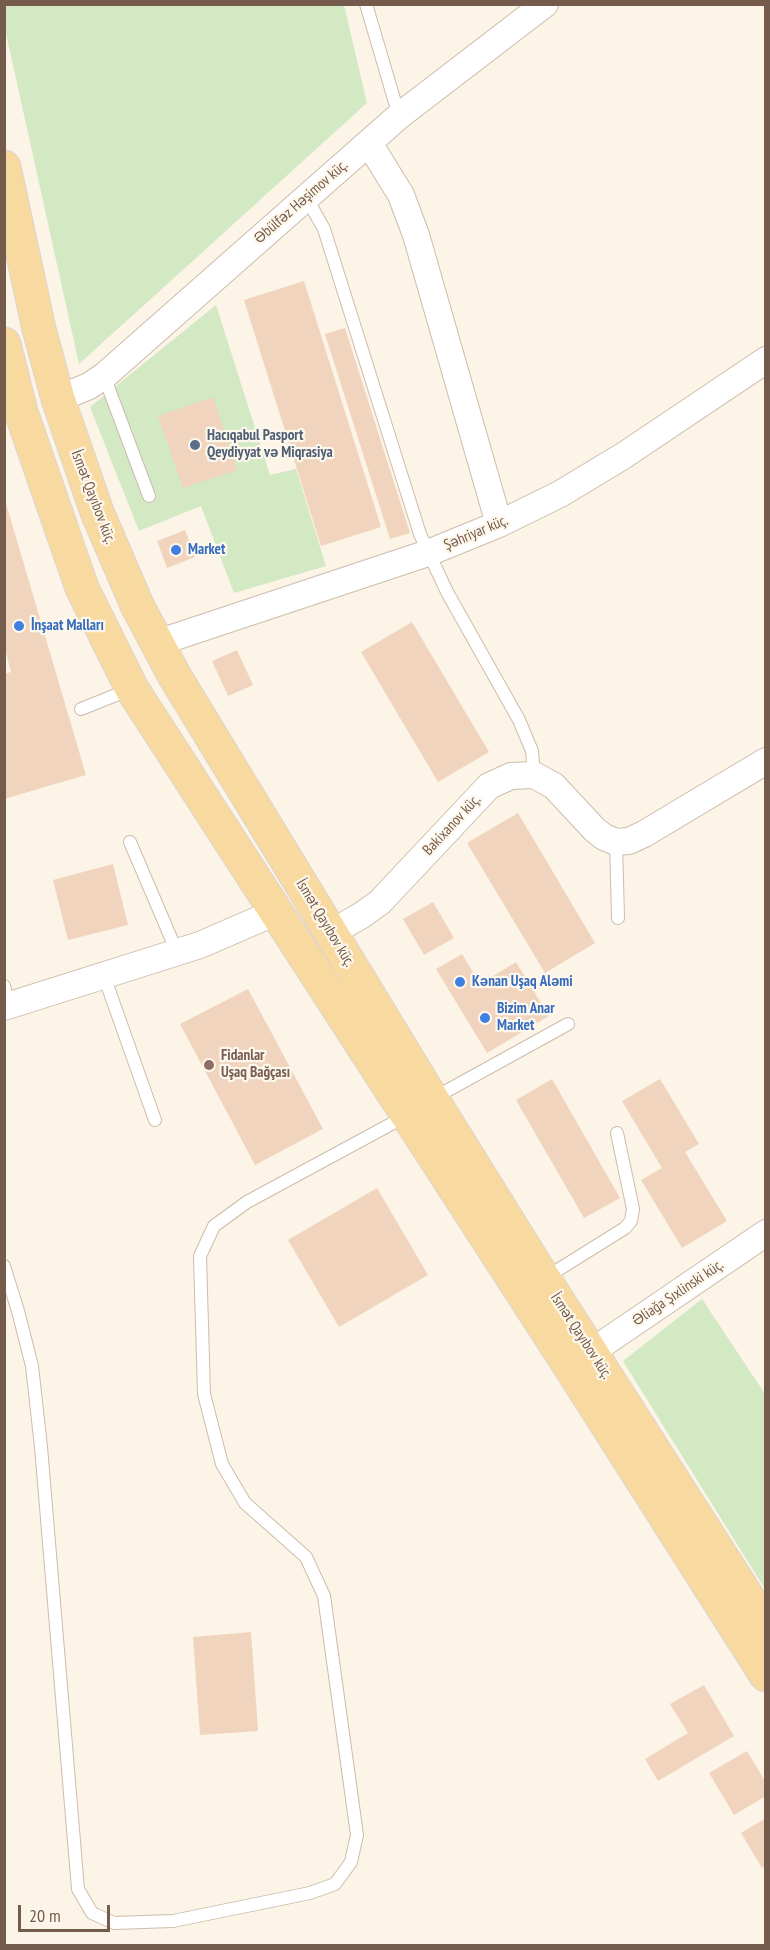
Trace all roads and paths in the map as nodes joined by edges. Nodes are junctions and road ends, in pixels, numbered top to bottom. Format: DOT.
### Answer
graph roads {
  1 [pos="366,4"];
  2 [pos="545,4"];
  3 [pos="399,116"];
  4 [pos="369,143"];
  5 [pos="4,167"];
  6 [pos="306,197"];
  7 [pos="4,344"];
  8 [pos="765,360"];
  9 [pos="104,376"];
  10 [pos="58,399"];
  11 [pos="149,496"];
  12 [pos="499,524"];
  13 [pos="428,553"];
  14 [pos="157,643"];
  15 [pos="132,689"];
  16 [pos="81,709"];
  17 [pos="765,761"];
  18 [pos="534,775"];
  19 [pos="130,842"];
  20 [pos="616,842"];
  21 [pos="276,912"];
  22 [pos="618,918"];
  23 [pos="331,933"];
  24 [pos="177,952"];
  25 [pos="104,975"];
  26 [pos="6,999"];
  27 [pos="568,1024"];
  28 [pos="420,1107"];
  29 [pos="155,1120"];
  30 [pos="617,1133"];
  31 [pos="765,1233"];
  32 [pos="4,1266"];
  33 [pos="544,1279"];
  34 [pos="591,1352"];
  35 [pos="765,1626"];
  36 [pos="765,1675"];
  1 -- 3 [label="lane"];
  2 -- 3 [label="street, Əbülfəz Həşimov küç."];
  3 -- 4 [label="street, Əbülfəz Həşimov küç."];
  4 -- 6 [label="street, Əbülfəz Həşimov küç."];
  4 -- 12 [label="street"];
  5 -- 10 [label="main road, İsmət Qayıbov küç."];
  6 -- 9 [label="street, Əbülfəz Həşimov küç."];
  6 -- 13 [label="lane"];
  7 -- 15 [label="main road, İsmət Qayıbov küç."];
  8 -- 12 [label="street, Şəhriyar küç."];
  9 -- 10 [label="street, Əbülfəz Həşimov küç."];
  9 -- 11 [label="lane"];
  10 -- 14 [label="main road, İsmət Qayıbov küç."];
  12 -- 13 [label="street, Şəhriyar küç."];
  13 -- 14 [label="street, Şəhriyar küç."];
  13 -- 18 [label="lane"];
  14 -- 23 [label="main road, İsmət Qayıbov küç."];
  15 -- 16 [label="lane"];
  15 -- 21 [label="main road, İsmət Qayıbov küç."];
  17 -- 20 [label="street"];
  18 -- 20 [label="street"];
  18 -- 23 [label="street, Bakixanov küç."];
  19 -- 24 [label="lane"];
  20 -- 22 [label="lane"];
  21 -- 24 [label="street"];
  21 -- 28 [label="main road, İsmət Qayıbov küç."];
  23 -- 28 [label="main road, İsmət Qayıbov küç."];
  24 -- 25 [label="street"];
  25 -- 26 [label="street"];
  25 -- 29 [label="lane"];
  27 -- 28 [label="lane"];
  28 -- 32 [label="lane"];
  28 -- 33 [label="main road, İsmət Qayıbov küç."];
  28 -- 36 [label="main road, İsmət Qayıbov küç."];
  30 -- 33 [label="lane"];
  31 -- 34 [label="street, Əliağa Şıxlinski küç."];
  33 -- 34 [label="main road, İsmət Qayıbov küç."];
  34 -- 35 [label="main road, İsmət Qayıbov küç."];
}
